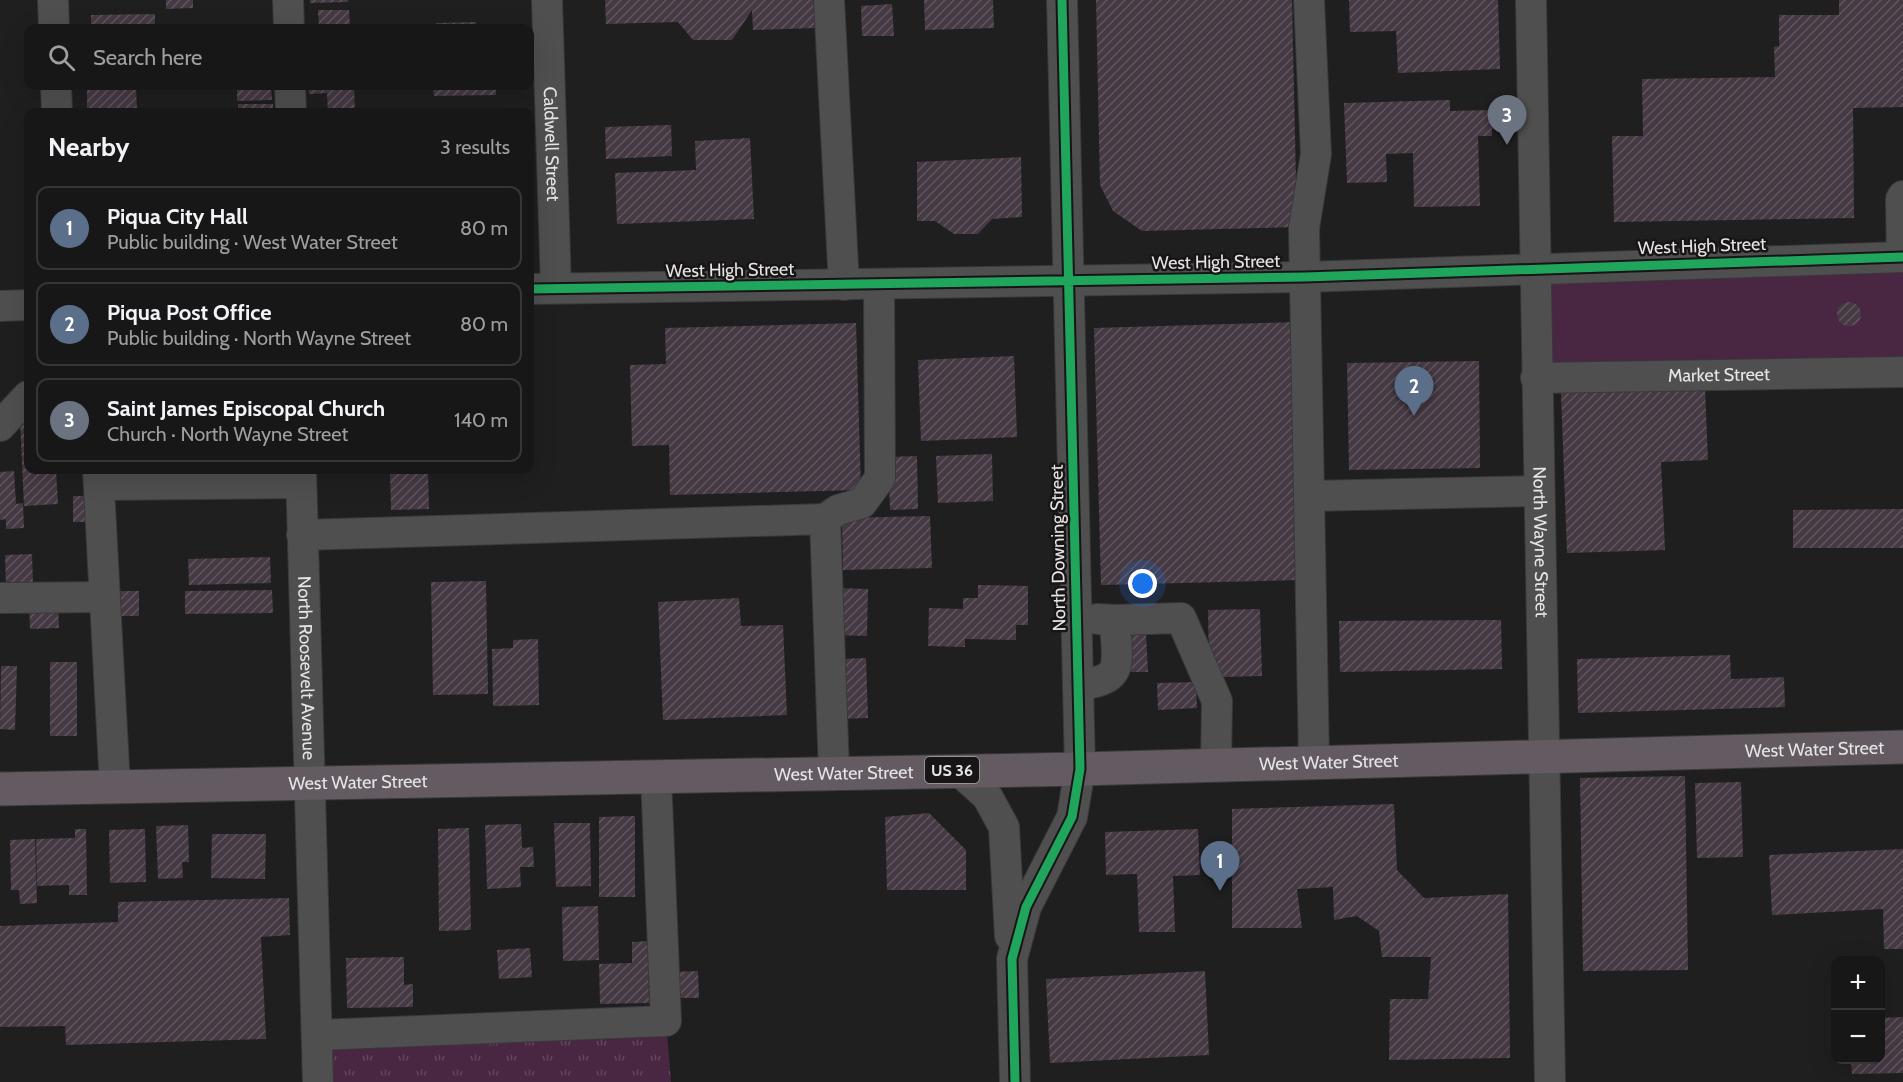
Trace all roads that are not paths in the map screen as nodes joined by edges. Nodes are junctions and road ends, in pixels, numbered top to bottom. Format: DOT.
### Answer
graph roads {
  1 [pos="53,0"];
  2 [pos="288,0"];
  3 [pos="547,0"];
  4 [pos="830,0"];
  5 [pos="1062,0"];
  6 [pos="1310,0"];
  7 [pos="1531,0"];
  8 [pos="54,24"];
  9 [pos="289,24"];
  10 [pos="57,90"];
  11 [pos="290,90"];
  12 [pos="57,108"];
  13 [pos="291,108"];
  14 [pos="1903,196"];
  15 [pos="1902,257"];
  16 [pos="1535,267"];
  17 [pos="1305,277"];
  18 [pos="1068,281"];
  19 [pos="879,284"];
  20 [pos="844,285"];
  21 [pos="543,289"];
  22 [pos="24,305"];
  23 [pos="0,306"];
  24 [pos="1903,372"];
  25 [pos="1536,378"];
  26 [pos="24,400"];
  27 [pos="0,426"];
  28 [pos="301,476"];
  29 [pos="99,477"];
  30 [pos="1539,491"];
  31 [pos="1309,496"];
  32 [pos="825,519"];
  33 [pos="302,536"];
  34 [pos="105,597"];
  35 [pos="0,598"];
  36 [pos="1076,619"];
  37 [pos="1115,620"];
  38 [pos="1078,685"];
  39 [pos="1903,747"];
  40 [pos="1544,758"];
  41 [pos="1314,761"];
  42 [pos="1216,766"];
  43 [pos="1080,769"];
  44 [pos="958,770"];
  45 [pos="834,772"];
  46 [pos="656,776"];
  47 [pos="310,783"];
  48 [pos="115,786"];
  49 [pos="0,789"];
  50 [pos="1012,959"];
  51 [pos="318,1035"];
  52 [pos="318,1082"];
  53 [pos="1015,1082"];
  54 [pos="1551,1082"];
  1 -- 8 [label="street"];
  2 -- 9 [label="street"];
  3 -- 21 [label="street, Caldwell Street"];
  4 -- 20 [label="street"];
  5 -- 18 [label="street, North Downing Street"];
  6 -- 17 [label="street"];
  7 -- 16 [label="street, North Wayne Street"];
  10 -- 12 [label="street"];
  11 -- 13 [label="street"];
  14 -- 15 [label="street"];
  15 -- 16 [label="street, West High Street"];
  16 -- 17 [label="street, West High Street"];
  16 -- 25 [label="street, North Wayne Street"];
  17 -- 18 [label="street, West High Street"];
  17 -- 31 [label="street"];
  18 -- 19 [label="street, West High Street"];
  18 -- 36 [label="street, North Downing Street"];
  19 -- 20 [label="street, West High Street"];
  19 -- 32 [label="street"];
  20 -- 21 [label="street, West High Street"];
  22 -- 23 [label="street"];
  24 -- 25 [label="street, Market Street"];
  25 -- 30 [label="street, North Wayne Street"];
  26 -- 27 [label="street"];
  28 -- 29 [label="street"];
  28 -- 33 [label="street, North Roosevelt Avenue"];
  29 -- 34 [label="street"];
  30 -- 31 [label="street"];
  30 -- 40 [label="street, North Wayne Street"];
  31 -- 41 [label="street"];
  32 -- 33 [label="street"];
  32 -- 45 [label="street"];
  33 -- 47 [label="street, North Roosevelt Avenue"];
  34 -- 35 [label="street"];
  34 -- 48 [label="street"];
  36 -- 37 [label="street"];
  36 -- 38 [label="street, North Downing Street"];
  37 -- 38 [label="street"];
  37 -- 42 [label="street"];
  38 -- 43 [label="street, North Downing Street"];
  39 -- 40 [label="main road, West Water Street / US 36"];
  40 -- 41 [label="main road, West Water Street / US 36"];
  40 -- 54 [label="street, North Wayne Street"];
  41 -- 42 [label="main road, West Water Street / US 36"];
  42 -- 43 [label="main road, West Water Street / US 36"];
  43 -- 44 [label="main road, West Water Street / US 36"];
  43 -- 50 [label="street, North Downing Street"];
  44 -- 45 [label="main road, West Water Street / US 36"];
  44 -- 50 [label="street"];
  45 -- 46 [label="main road, West Water Street / US 36"];
  46 -- 47 [label="main road, West Water Street / US 36"];
  46 -- 51 [label="street"];
  47 -- 48 [label="main road, West Water Street / US 36"];
  47 -- 51 [label="street, North Roosevelt Avenue"];
  48 -- 49 [label="main road, West Water Street / US 36"];
  50 -- 53 [label="street, North Downing Street"];
  51 -- 52 [label="street, North Roosevelt Avenue"];
}
